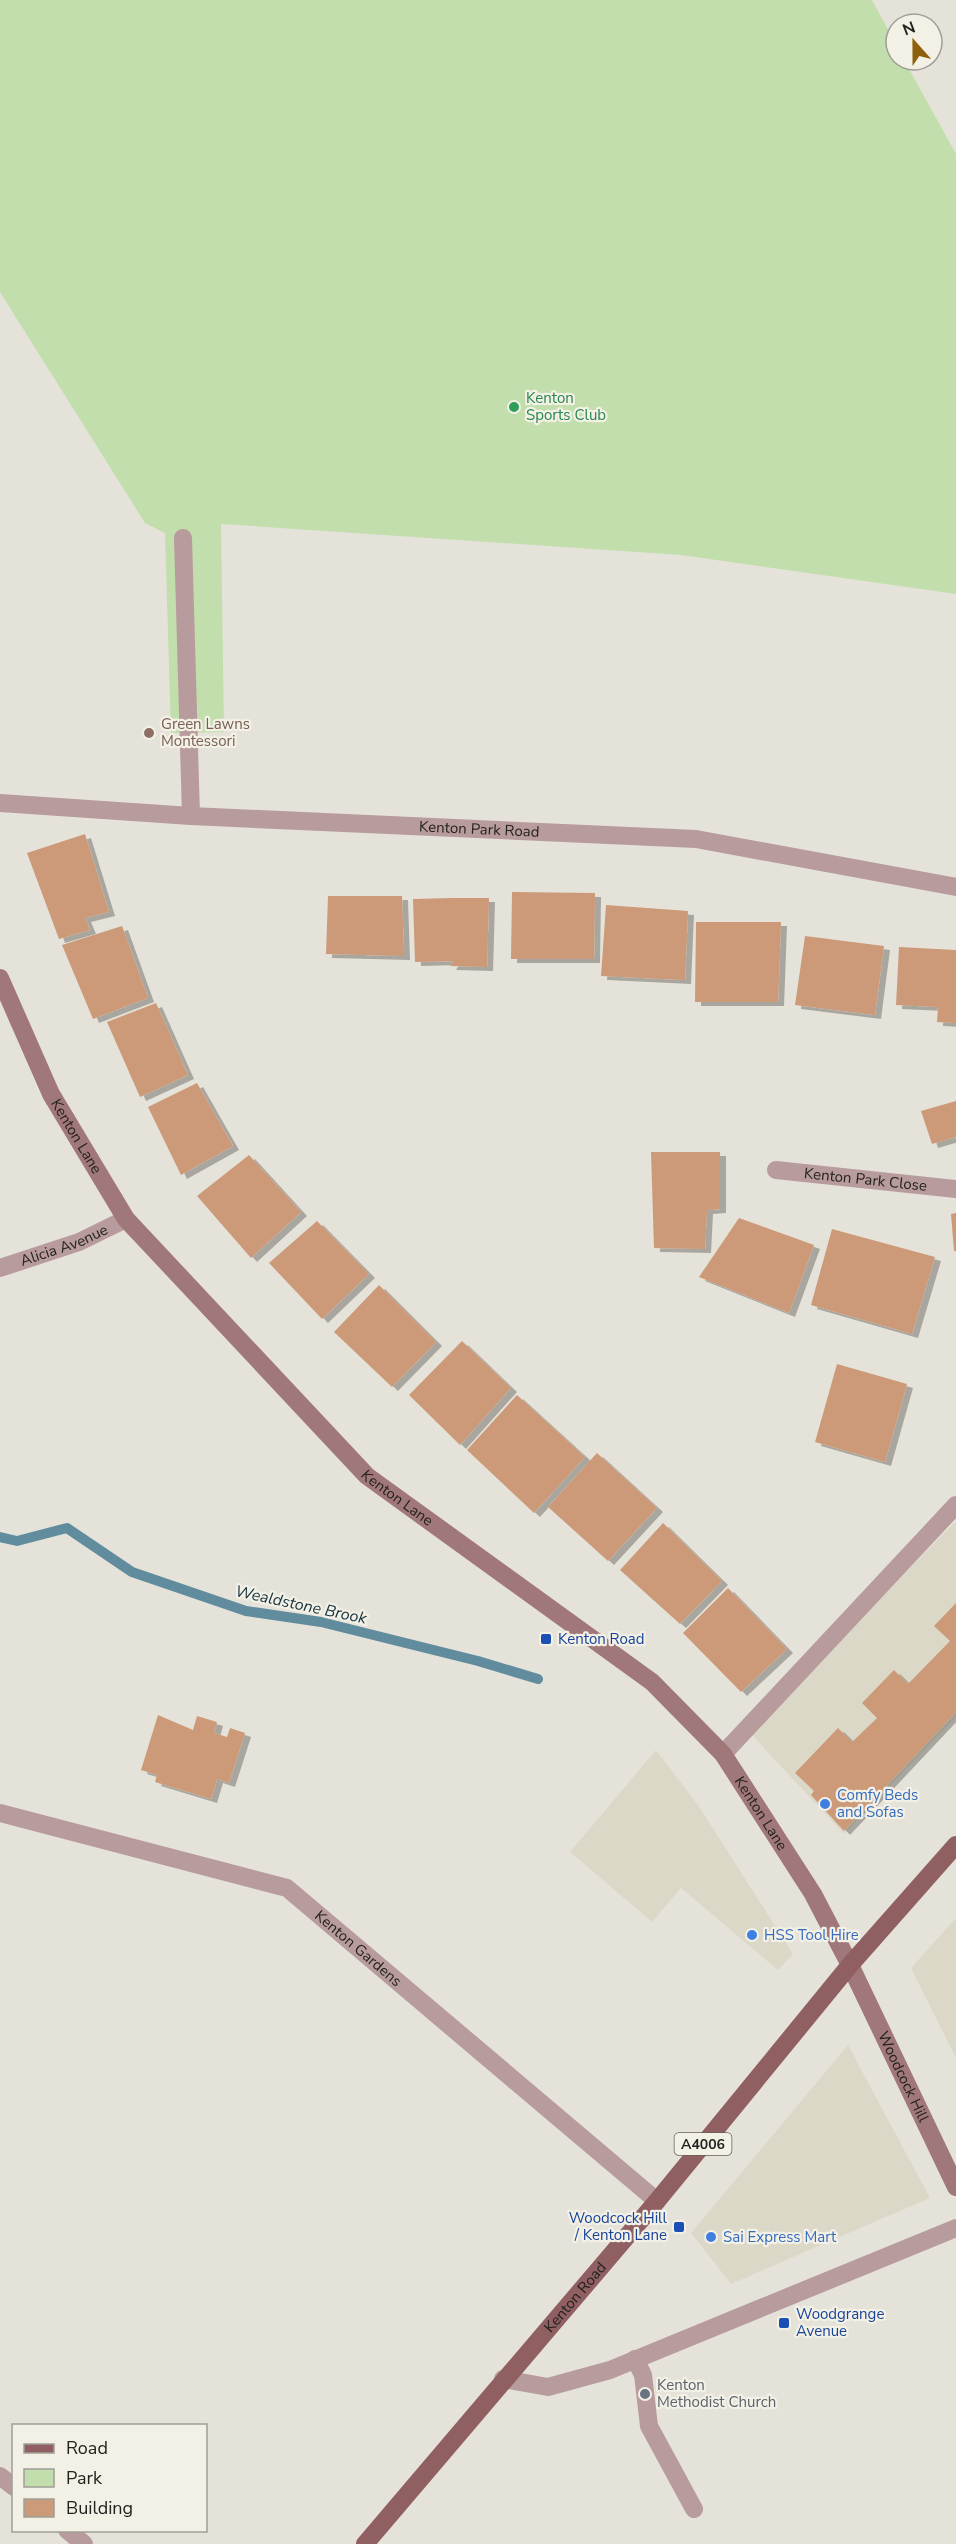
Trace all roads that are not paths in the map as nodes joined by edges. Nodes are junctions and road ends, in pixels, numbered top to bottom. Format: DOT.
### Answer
graph roads {
  1 [pos="183,538"];
  2 [pos="0,803"];
  3 [pos="191,816"];
  4 [pos="956,887"];
  5 [pos="0,978"];
  6 [pos="776,1170"];
  7 [pos="956,1189"];
  8 [pos="126,1219"];
  9 [pos="0,1268"];
  10 [pos="956,1505"];
  11 [pos="723,1754"];
  12 [pos="0,1813"];
  13 [pos="956,1845"];
  14 [pos="850,1965"];
  15 [pos="956,2187"];
  16 [pos="657,2201"];
  17 [pos="956,2228"];
  18 [pos="635,2359"];
  19 [pos="503,2379"];
  20 [pos="0,2476"];
  21 [pos="12,2485"];
  22 [pos="694,2509"];
  23 [pos="69,2532"];
  24 [pos="84,2544"];
  25 [pos="365,2544"];
  1 -- 3 [label="street"];
  2 -- 3 [label="street, Kenton Park Road"];
  3 -- 4 [label="street, Kenton Park Road"];
  5 -- 8 [label="street, Kenton Lane"];
  6 -- 7 [label="street, Kenton Park Close"];
  8 -- 9 [label="street, Alicia Avenue"];
  8 -- 11 [label="street, Kenton Lane"];
  10 -- 11 [label="street"];
  11 -- 14 [label="street, Kenton Lane"];
  12 -- 16 [label="street, Kenton Gardens"];
  13 -- 14 [label="main road, A4006"];
  14 -- 15 [label="street, Woodcock Hill"];
  14 -- 16 [label="main road, Kenton Road / A4006"];
  16 -- 19 [label="main road, Kenton Road / A4006"];
  17 -- 18 [label="street"];
  18 -- 19 [label="street"];
  18 -- 22 [label="street"];
  19 -- 25 [label="main road, Kenton Road / A4006"];
  20 -- 21 [label="street"];
  23 -- 24 [label="street"];
}
